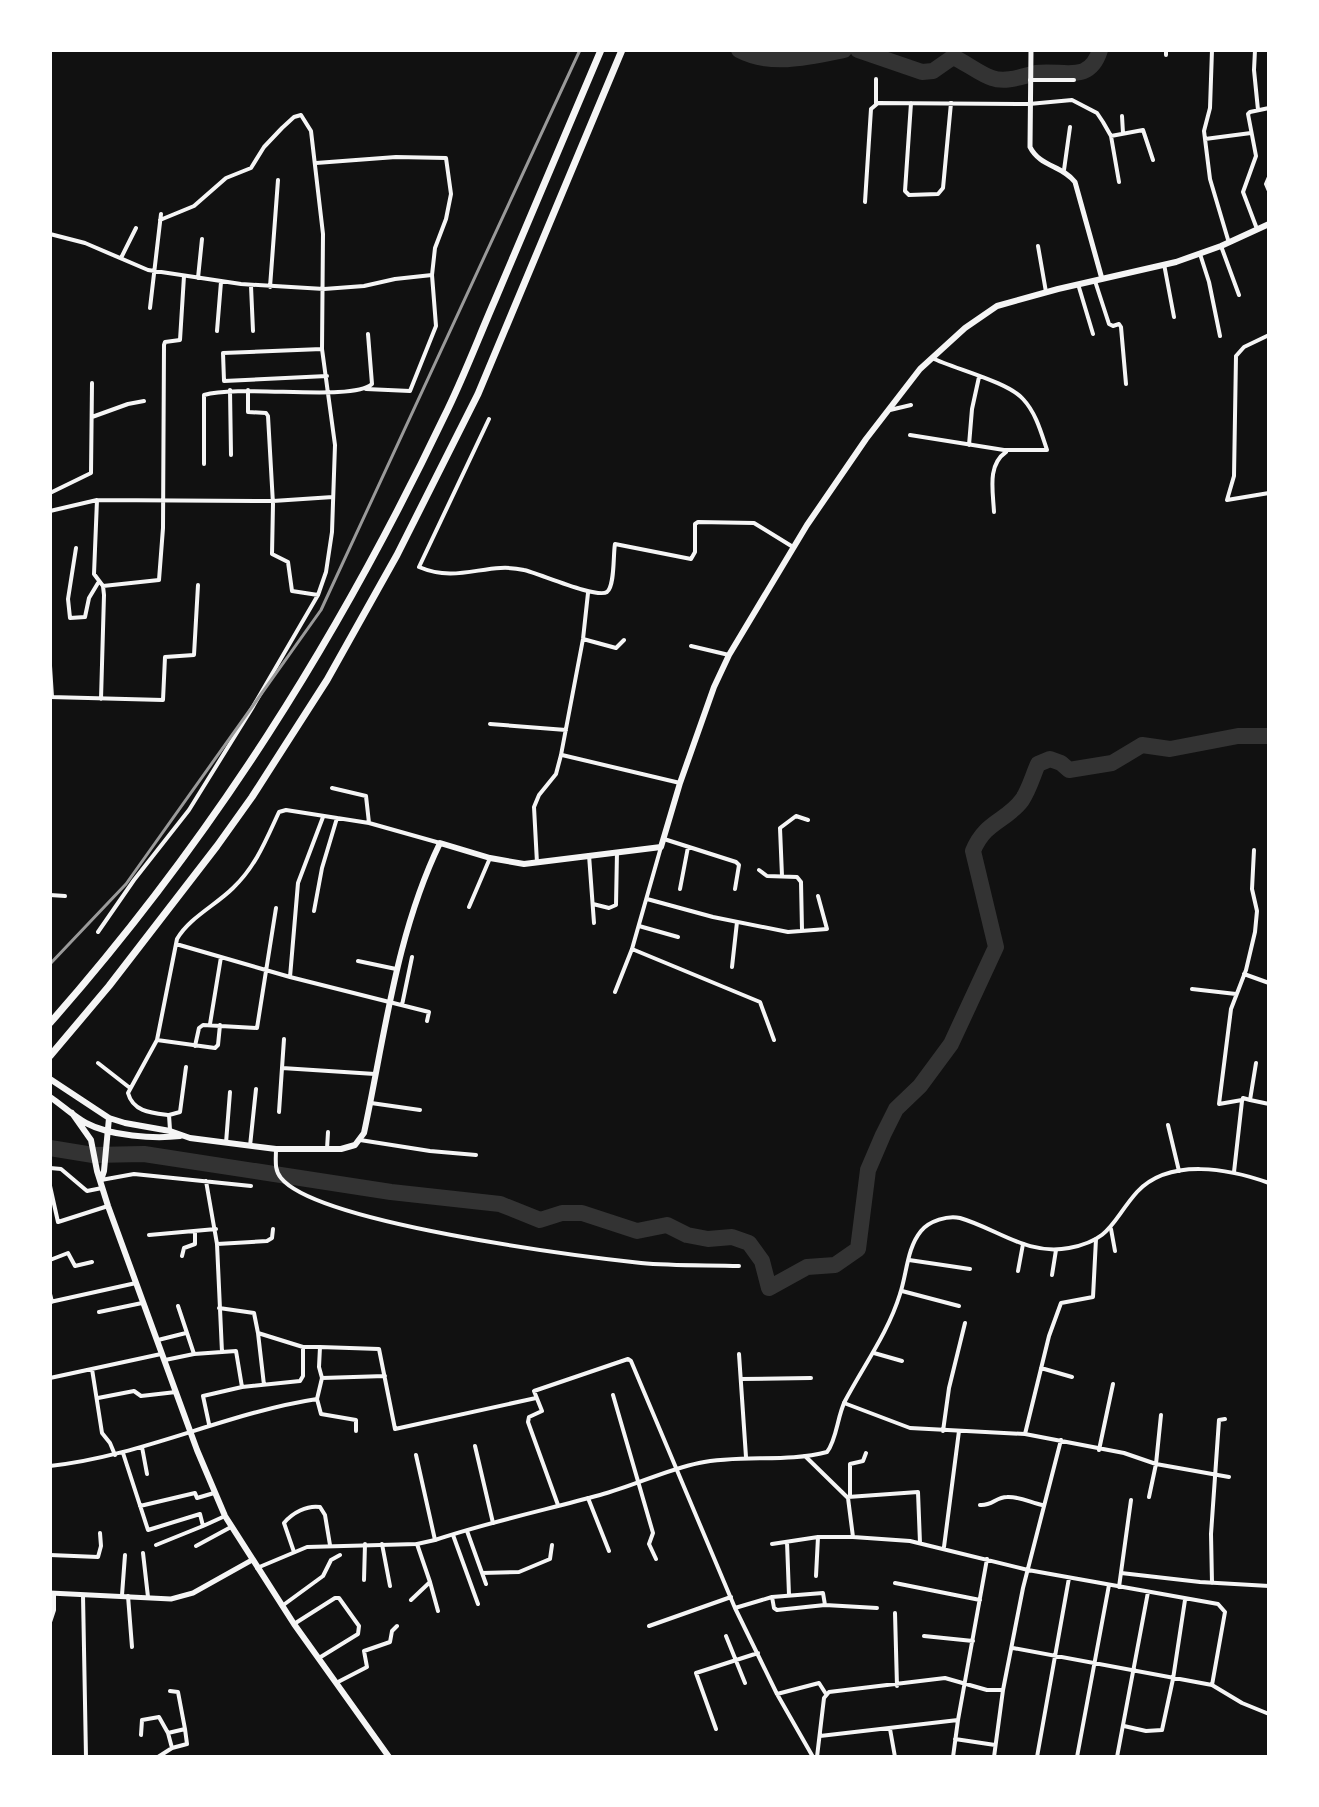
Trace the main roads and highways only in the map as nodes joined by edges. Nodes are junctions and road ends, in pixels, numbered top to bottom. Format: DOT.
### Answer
graph roads {
  1 [pos="601,50"];
  2 [pos="622,50"];
  3 [pos="1031,50"];
  4 [pos="1269,225"];
  5 [pos="1099,280"];
  6 [pos="50,1023"];
  7 [pos="50,1056"];
  8 [pos="50,1079"];
  9 [pos="50,1097"];
  10 [pos="72,1113"];
  11 [pos="109,1118"];
  12 [pos="107,1132"];
  13 [pos="180,1136"];
  14 [pos="100,1171"];
  15 [pos="252,1560"];
  16 [pos="52,1593"];
  17 [pos="389,1757"];
  1 -- 6 [label="highway"];
  2 -- 7 [label="highway"];
  3 -- 5 [label="main road"];
  4 -- 5 [label="main road"];
  5 -- 13 [label="main road"];
  8 -- 11 [label="main road"];
  9 -- 10 [label="main road"];
  10 -- 12 [label="main road"];
  10 -- 14 [label="main road"];
  11 -- 12 [label="main road"];
  11 -- 13 [label="main road"];
  12 -- 13 [label="main road"];
  12 -- 14 [label="main road"];
  14 -- 15 [label="main road"];
  15 -- 16 [label="main road"];
  15 -- 17 [label="main road"];
}
